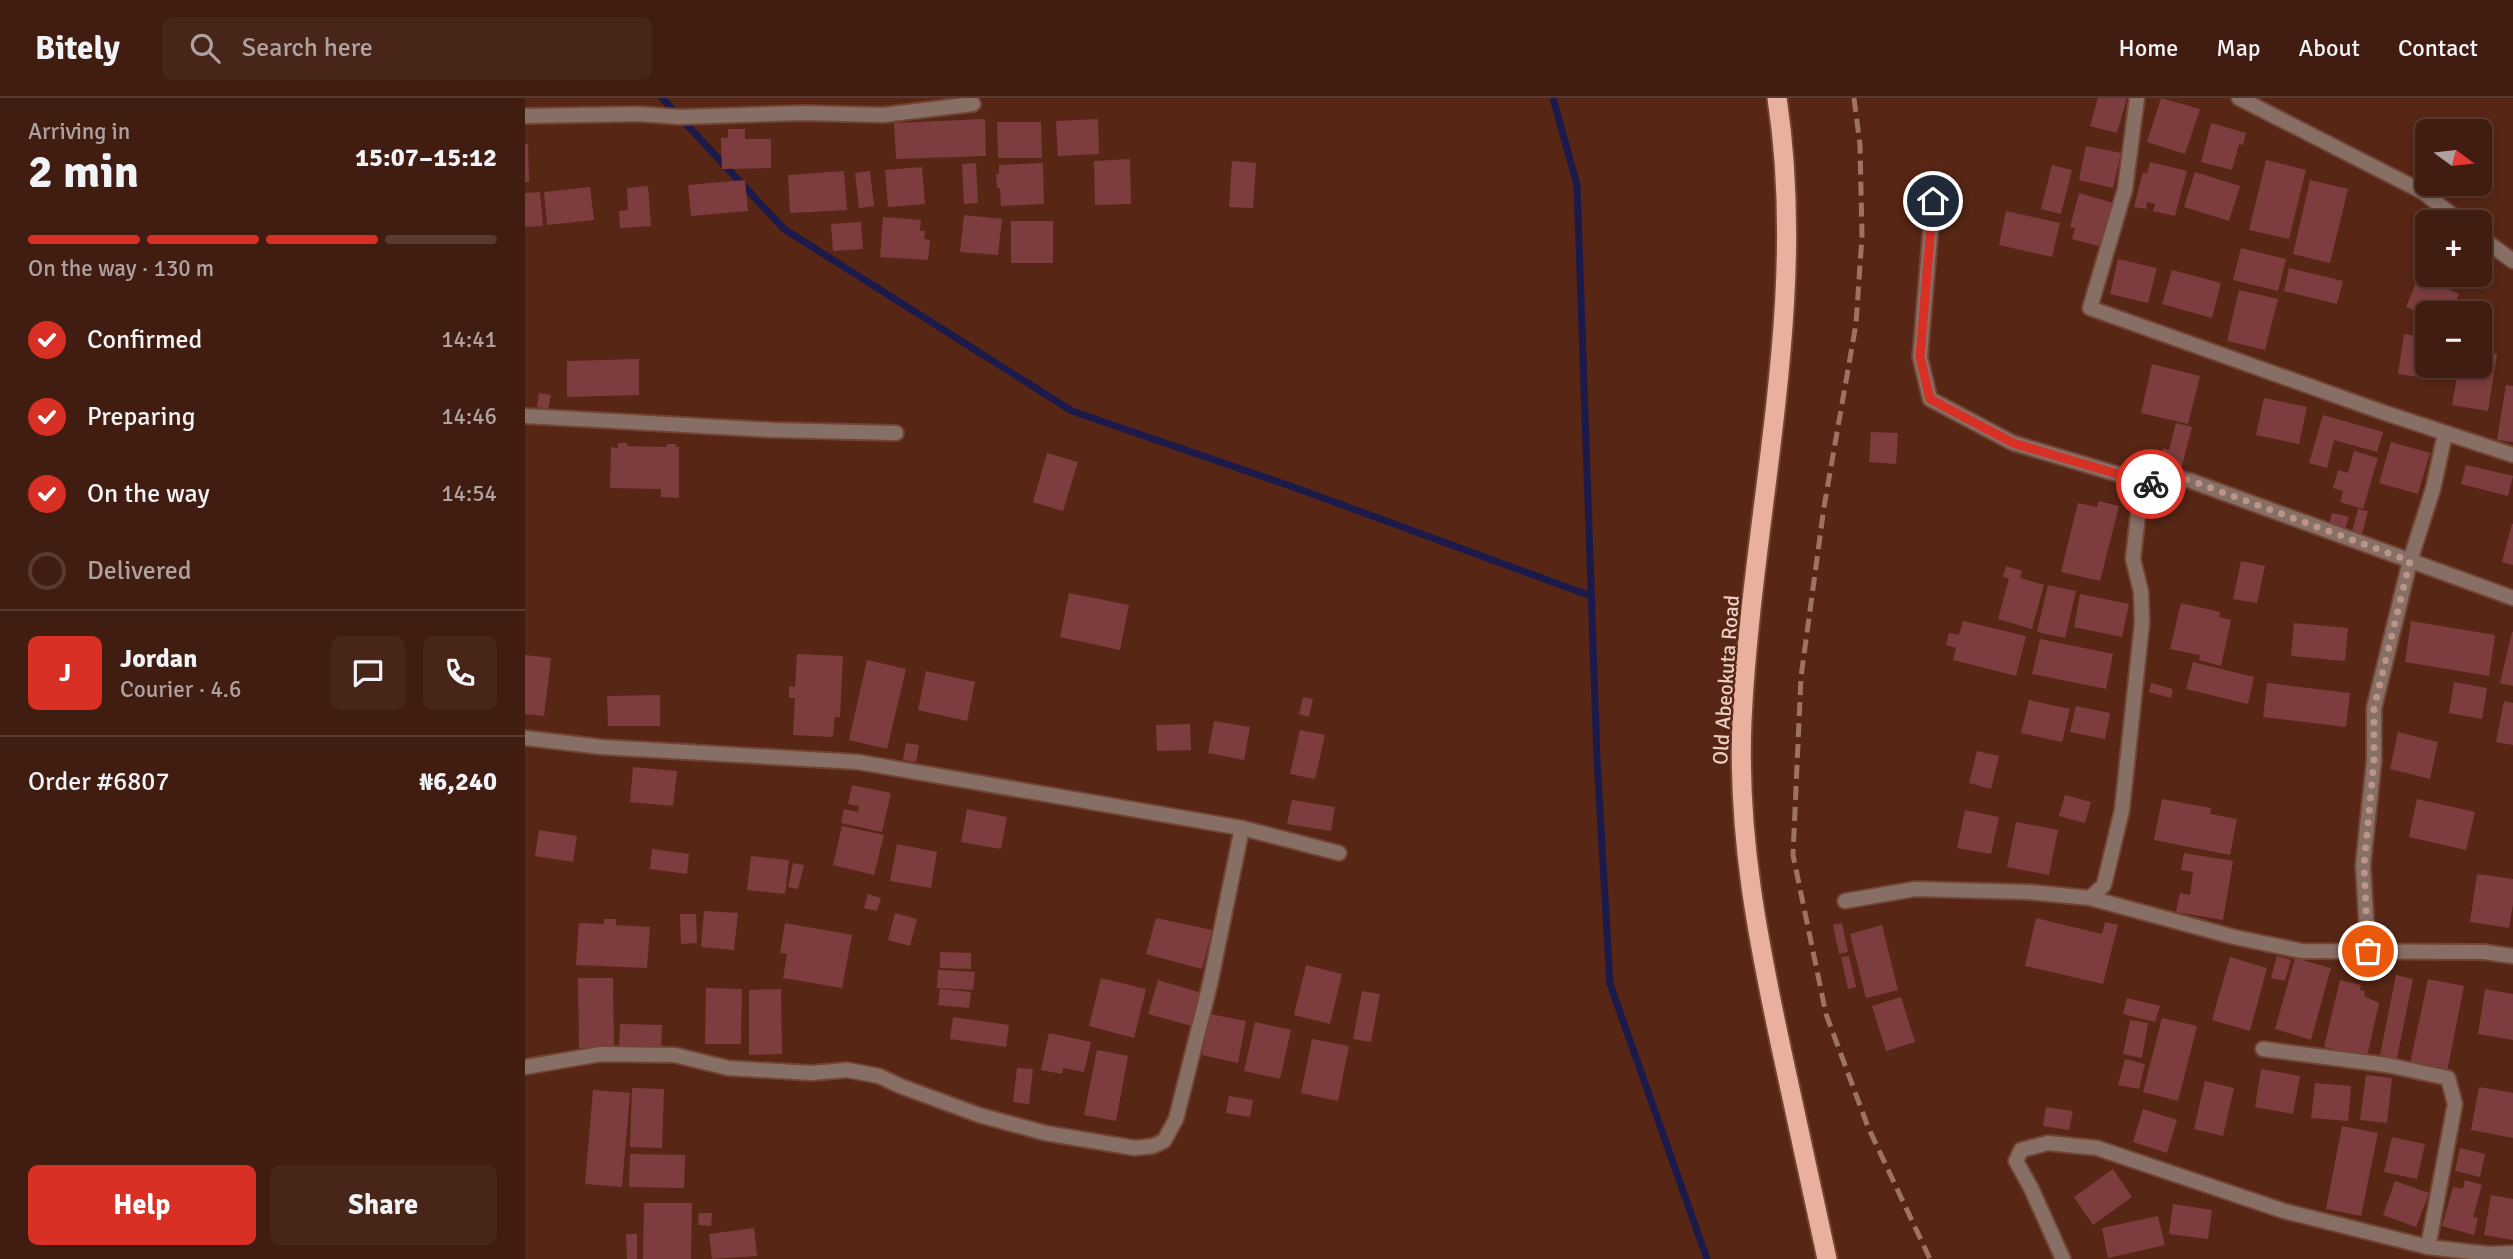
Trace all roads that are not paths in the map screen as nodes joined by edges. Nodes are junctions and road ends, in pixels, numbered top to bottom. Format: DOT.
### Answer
graph roads {
  1 [pos="1777,98"];
  2 [pos="2137,98"];
  3 [pos="2239,98"];
  4 [pos="973,104"];
  5 [pos="525,116"];
  6 [pos="1933,201"];
  7 [pos="2446,210"];
  8 [pos="2492,246"];
  9 [pos="2513,261"];
  10 [pos="525,416"];
  11 [pos="895,433"];
  12 [pos="2445,434"];
  13 [pos="2513,454"];
  14 [pos="2151,484"];
  15 [pos="2410,561"];
  16 [pos="2513,598"];
  17 [pos="525,738"];
  18 [pos="1242,828"];
  19 [pos="1339,853"];
  20 [pos="2103,885"];
  21 [pos="2090,898"];
  22 [pos="1845,901"];
  23 [pos="2122,906"];
  24 [pos="2368,951"];
  25 [pos="2513,956"];
  26 [pos="2263,1049"];
  27 [pos="525,1067"];
  28 [pos="2428,1247"];
  29 [pos="2513,1253"];
  30 [pos="1826,1259"];
  31 [pos="2063,1259"];
  1 -- 30 [label="highway, Old Abeokuta Road"];
  2 -- 12 [label="street"];
  3 -- 7 [label="street"];
  4 -- 5 [label="street"];
  6 -- 14 [label="street"];
  8 -- 9 [label="street"];
  10 -- 11 [label="street"];
  12 -- 13 [label="street"];
  12 -- 15 [label="street"];
  14 -- 15 [label="street"];
  14 -- 20 [label="street"];
  15 -- 16 [label="street"];
  15 -- 24 [label="street"];
  17 -- 18 [label="street"];
  18 -- 19 [label="street"];
  18 -- 27 [label="street"];
  20 -- 21 [label="street"];
  20 -- 23 [label="street"];
  21 -- 22 [label="street"];
  21 -- 23 [label="street"];
  23 -- 24 [label="street"];
  24 -- 25 [label="street"];
  26 -- 28 [label="street"];
  28 -- 29 [label="street"];
  28 -- 31 [label="street"];
}
